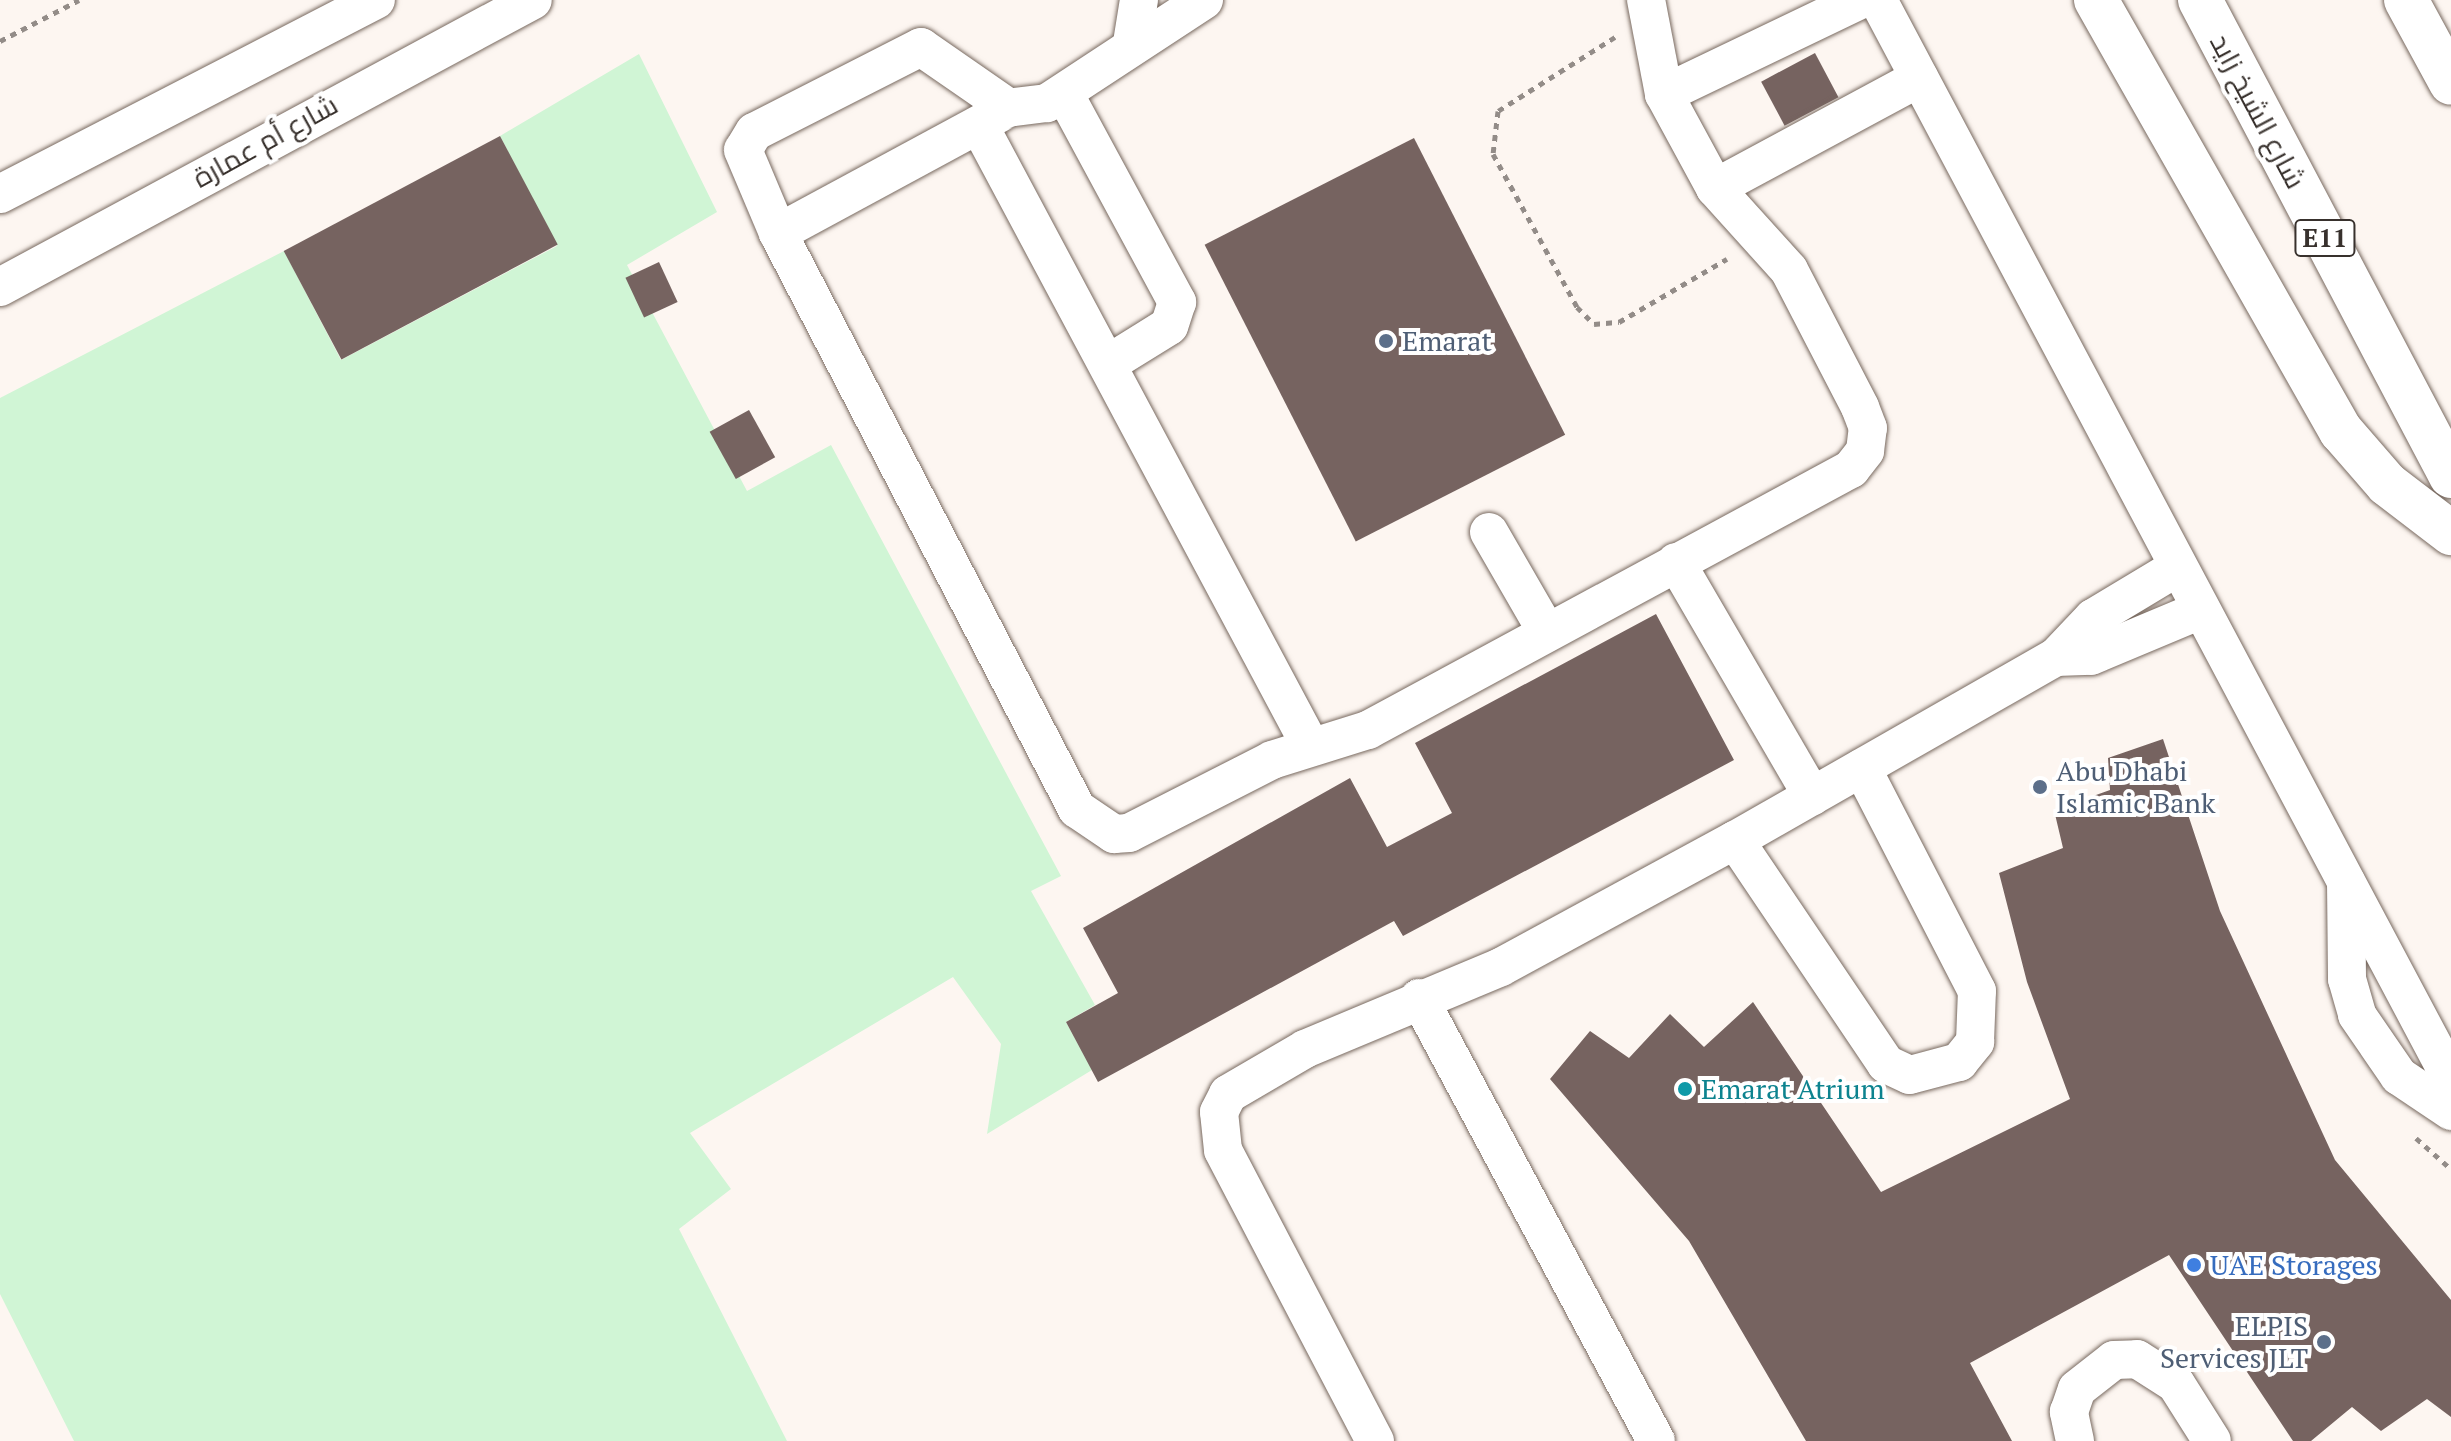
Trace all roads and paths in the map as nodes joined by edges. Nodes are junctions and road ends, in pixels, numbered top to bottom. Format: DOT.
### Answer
graph roads {
  1 [pos="79,0"];
  2 [pos="376,0"];
  3 [pos="533,0"];
  4 [pos="1139,0"];
  5 [pos="1204,0"];
  6 [pos="1860,0"];
  7 [pos="1878,0"];
  8 [pos="2096,0"];
  9 [pos="2200,0"];
  10 [pos="2406,0"];
  11 [pos="1648,8"];
  12 [pos="0,41"];
  13 [pos="1132,43"];
  14 [pos="1919,78"];
  15 [pos="2451,83"];
  16 [pos="1064,93"];
  17 [pos="1664,94"];
  18 [pos="994,116"];
  19 [pos="1715,188"];
  20 [pos="0,194"];
  21 [pos="778,233"];
  22 [pos="1765,236"];
  23 [pos="0,287"];
  24 [pos="1111,362"];
  25 [pos="2451,476"];
  26 [pos="1489,532"];
  27 [pos="2451,533"];
  28 [pos="1676,562"];
  29 [pos="2178,567"];
  30 [pos="2201,610"];
  31 [pos="1545,629"];
  32 [pos="2056,657"];
  33 [pos="1311,747"];
  34 [pos="1862,768"];
  35 [pos="1812,796"];
  36 [pos="1735,840"];
  37 [pos="2346,879"];
  38 [pos="1419,998"];
  39 [pos="2451,1079"];
  40 [pos="2451,1111"];
  41 [pos="1375,1441"];
  42 [pos="1656,1441"];
  43 [pos="2075,1441"];
  44 [pos="2212,1441"];
  1 -- 12 [label="path"];
  2 -- 20 [label="street"];
  3 -- 23 [label="street, شارع أم عمارة"];
  4 -- 13 [label="street"];
  5 -- 13 [label="street"];
  6 -- 17 [label="street"];
  7 -- 14 [label="street"];
  8 -- 27 [label="highway"];
  9 -- 25 [label="highway, شارع الشيخ زايد / E11"];
  10 -- 15 [label="highway"];
  11 -- 17 [label="street"];
  11 -- 22 [label="path"];
  13 -- 16 [label="street"];
  14 -- 19 [label="street"];
  14 -- 29 [label="street"];
  16 -- 18 [label="street"];
  16 -- 24 [label="street"];
  17 -- 19 [label="street"];
  18 -- 21 [label="street"];
  18 -- 21 [label="street"];
  18 -- 24 [label="street"];
  19 -- 22 [label="street"];
  21 -- 33 [label="street"];
  22 -- 28 [label="street"];
  24 -- 33 [label="street"];
  26 -- 31 [label="street"];
  28 -- 31 [label="street"];
  28 -- 35 [label="street"];
  29 -- 30 [label="street"];
  29 -- 32 [label="street"];
  30 -- 32 [label="street"];
  30 -- 37 [label="street"];
  31 -- 33 [label="street"];
  32 -- 34 [label="street"];
  34 -- 35 [label="street"];
  34 -- 36 [label="street"];
  35 -- 36 [label="street"];
  36 -- 38 [label="street"];
  37 -- 39 [label="street"];
  37 -- 40 [label="street"];
  38 -- 41 [label="street"];
  38 -- 42 [label="street"];
  43 -- 44 [label="street"];
}
